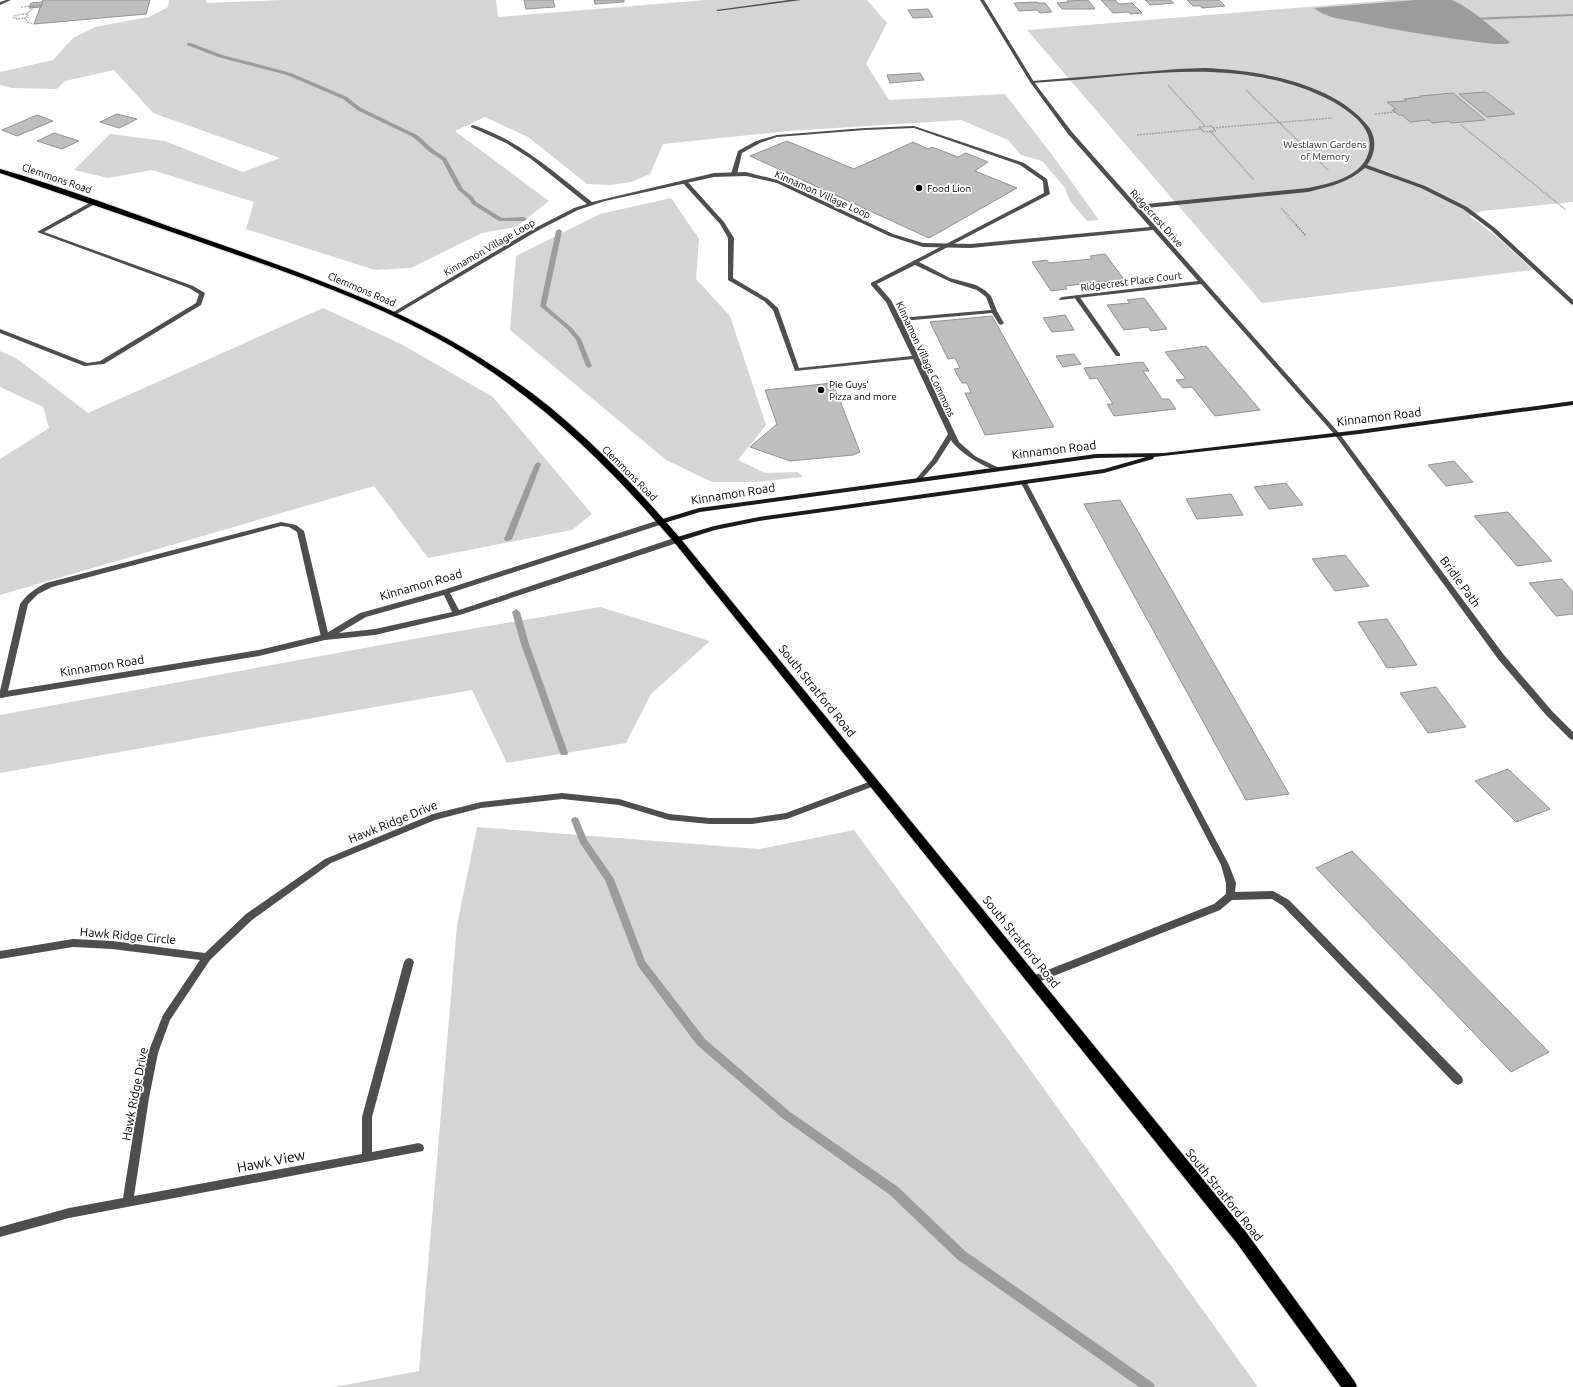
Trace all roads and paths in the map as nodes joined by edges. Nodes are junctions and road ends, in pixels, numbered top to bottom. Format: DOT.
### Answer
graph roads {
  1 [pos="9,0"];
  2 [pos="799,0"];
  3 [pos="982,0"];
  4 [pos="0,4"];
  5 [pos="34,6"];
  6 [pos="718,10"];
  7 [pos="26,14"];
  8 [pos="25,18"];
  9 [pos="33,24"];
  10 [pos="1154,71"];
  11 [pos="1228,71"];
  12 [pos="1032,82"];
  13 [pos="1395,112"];
  14 [pos="1356,116"];
  15 [pos="1280,122"];
  16 [pos="1461,124"];
  17 [pos="473,126"];
  18 [pos="1205,126"];
  19 [pos="1213,128"];
  20 [pos="1201,129"];
  21 [pos="1137,135"];
  22 [pos="1364,166"];
  23 [pos="0,171"];
  24 [pos="734,174"];
  25 [pos="684,181"];
  26 [pos="1340,182"];
  27 [pos="93,202"];
  28 [pos="591,204"];
  29 [pos="1136,207"];
  30 [pos="1566,210"];
  31 [pos="1155,228"];
  32 [pos="947,246"];
  33 [pos="914,262"];
  34 [pos="1202,282"];
  35 [pos="1077,297"];
  36 [pos="1062,299"];
  37 [pos="1573,302"];
  38 [pos="994,311"];
  39 [pos="393,314"];
  40 [pos="898,320"];
  41 [pos="1001,323"];
  42 [pos="0,331"];
  43 [pos="1118,355"];
  44 [pos="915,356"];
  45 [pos="1573,403"];
  46 [pos="1337,434"];
  47 [pos="951,435"];
  48 [pos="1164,455"];
  49 [pos="998,469"];
  50 [pos="918,480"];
  51 [pos="1024,483"];
  52 [pos="661,522"];
  53 [pos="677,540"];
  54 [pos="446,592"];
  55 [pos="457,613"];
  56 [pos="325,637"];
  57 [pos="1,695"];
  58 [pos="1573,737"];
  59 [pos="874,783"];
  60 [pos="1230,896"];
  61 [pos="0,955"];
  62 [pos="207,957"];
  63 [pos="409,962"];
  64 [pos="1033,980"];
  65 [pos="1458,1080"];
  66 [pos="419,1148"];
  67 [pos="367,1158"];
  68 [pos="128,1202"];
  69 [pos="0,1232"];
  70 [pos="1350,1387"];
  1 -- 4 [label="street"];
  2 -- 6 [label="street"];
  3 -- 12 [label="street, Ridgecrest Drive"];
  5 -- 7 [label="path"];
  7 -- 8 [label="path"];
  7 -- 8 [label="path"];
  8 -- 9 [label="path"];
  10 -- 11 [label="street"];
  10 -- 12 [label="street"];
  10 -- 18 [label="path"];
  11 -- 14 [label="street"];
  11 -- 15 [label="path"];
  12 -- 29 [label="street, Ridgecrest Drive"];
  13 -- 14 [label="path"];
  14 -- 15 [label="path"];
  14 -- 22 [label="street"];
  15 -- 19 [label="path"];
  15 -- 26 [label="path"];
  16 -- 30 [label="path"];
  17 -- 28 [label="street"];
  18 -- 19 [label="path"];
  18 -- 20 [label="path"];
  19 -- 20 [label="path"];
  20 -- 21 [label="path"];
  22 -- 26 [label="street"];
  22 -- 37 [label="street"];
  23 -- 27 [label="main road, Clemmons Road"];
  24 -- 25 [label="street, Kinnamon Village Loop"];
  24 -- 32 [label="street, Kinnamon Village Loop"];
  24 -- 32 [label="street, Kinnamon Village Commons"];
  25 -- 28 [label="street, Kinnamon Village Loop"];
  25 -- 44 [label="street"];
  26 -- 29 [label="street"];
  27 -- 39 [label="main road, Clemmons Road"];
  27 -- 42 [label="street"];
  28 -- 39 [label="street, Kinnamon Village Loop"];
  29 -- 31 [label="street, Ridgecrest Drive"];
  31 -- 32 [label="street, Kinnamon Village Loop"];
  31 -- 34 [label="street, Ridgecrest Drive"];
  32 -- 33 [label="street, Kinnamon Village Commons"];
  33 -- 38 [label="street"];
  33 -- 40 [label="street, Kinnamon Village Commons"];
  34 -- 35 [label="street, Ridgecrest Place Court"];
  34 -- 46 [label="street, Ridgecrest Drive"];
  35 -- 36 [label="street, Ridgecrest Place Court"];
  35 -- 43 [label="street"];
  38 -- 40 [label="street"];
  38 -- 41 [label="street"];
  39 -- 52 [label="main road, Clemmons Road"];
  40 -- 44 [label="street, Kinnamon Village Commons"];
  44 -- 47 [label="street, Kinnamon Village Commons"];
  45 -- 46 [label="main road, Kinnamon Road"];
  46 -- 48 [label="main road, Kinnamon Road"];
  46 -- 58 [label="street, Bridle Path"];
  47 -- 49 [label="street, Kinnamon Village Commons"];
  47 -- 50 [label="street"];
  48 -- 49 [label="main road, Kinnamon Road"];
  48 -- 51 [label="main road, Kinnamon Road"];
  49 -- 50 [label="main road, Kinnamon Road"];
  50 -- 52 [label="main road, Kinnamon Road"];
  51 -- 53 [label="main road, Kinnamon Road"];
  51 -- 60 [label="street"];
  52 -- 53 [label="main road, South Stratford Road"];
  52 -- 54 [label="street, Kinnamon Road"];
  53 -- 55 [label="street, Kinnamon Road"];
  53 -- 59 [label="main road, South Stratford Road"];
  54 -- 55 [label="street"];
  54 -- 56 [label="street, Kinnamon Road"];
  55 -- 56 [label="street, Kinnamon Road"];
  56 -- 57 [label="street, Kinnamon Road"];
  56 -- 57 [label="street"];
  59 -- 62 [label="street, Hawk Ridge Drive"];
  59 -- 64 [label="main road, South Stratford Road"];
  60 -- 64 [label="street"];
  60 -- 65 [label="street"];
  61 -- 62 [label="street, Hawk Ridge Circle"];
  62 -- 68 [label="street, Hawk Ridge Drive"];
  63 -- 67 [label="street"];
  64 -- 70 [label="main road, South Stratford Road"];
  66 -- 67 [label="street, Hawk View"];
  67 -- 68 [label="street, Hawk View"];
  68 -- 69 [label="street"];
}
